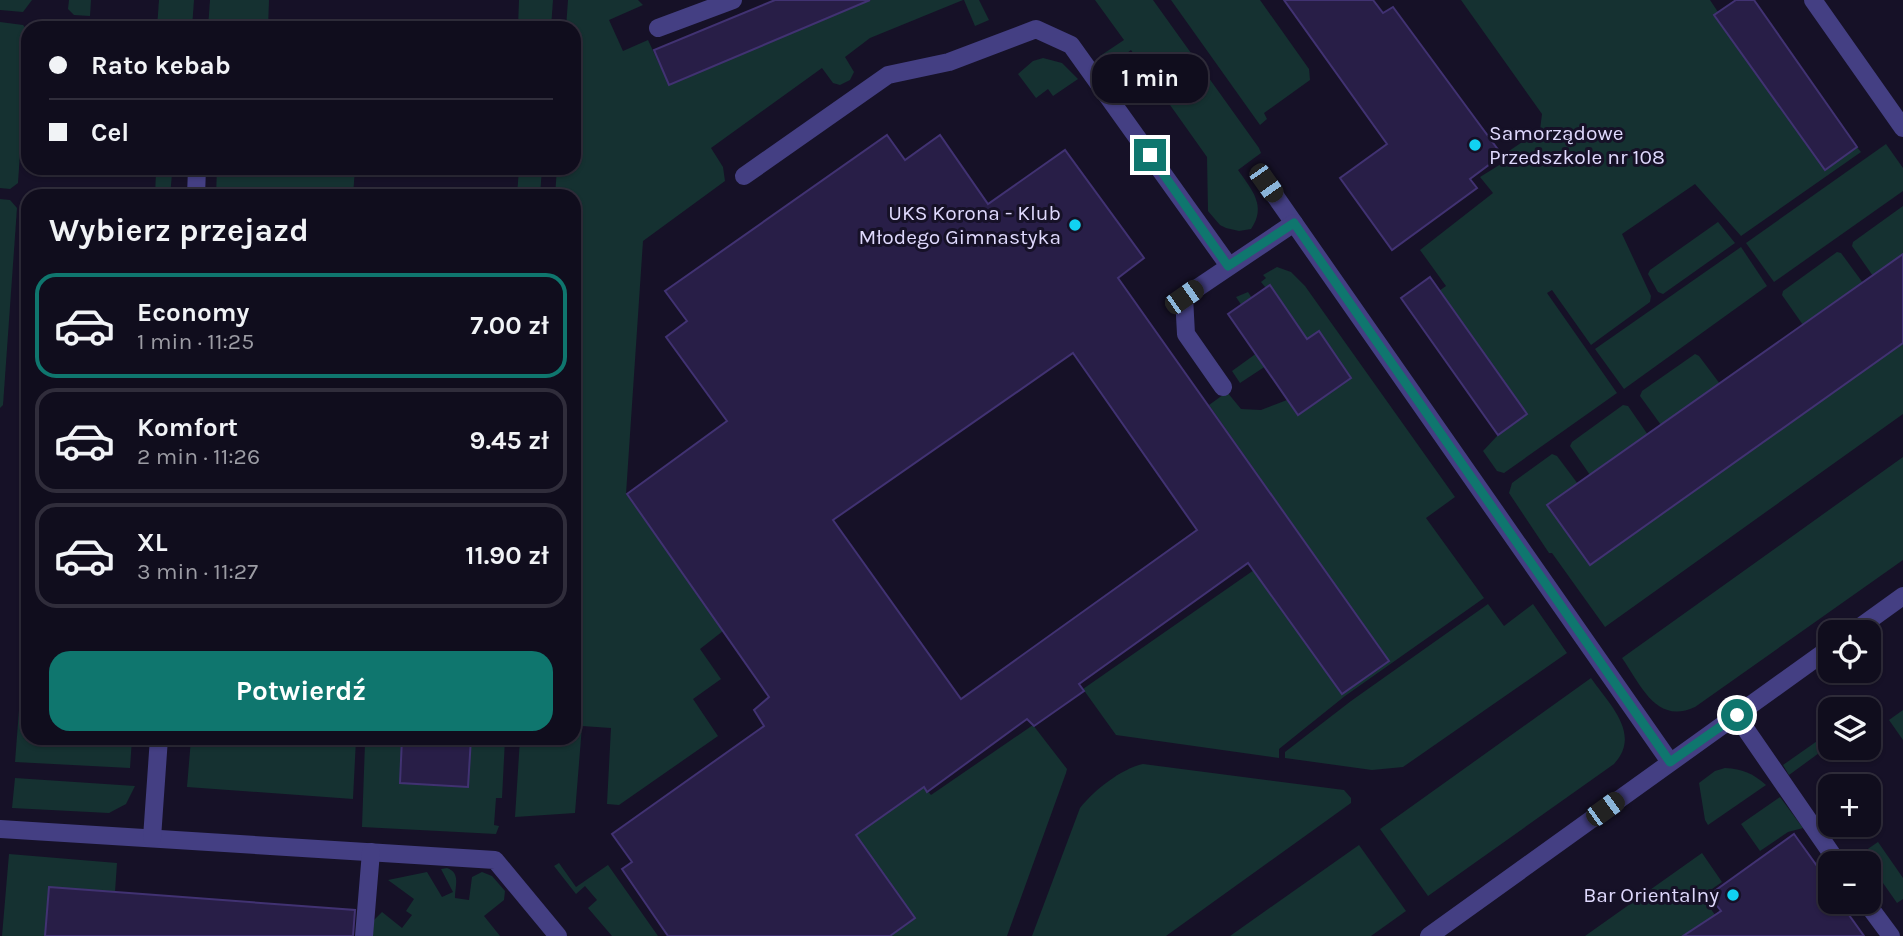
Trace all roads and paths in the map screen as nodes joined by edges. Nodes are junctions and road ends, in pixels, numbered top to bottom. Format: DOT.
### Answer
graph roads {
  1 [pos="733,0"];
  2 [pos="1813,0"];
  3 [pos="658,28"];
  4 [pos="1903,128"];
  5 [pos="744,176"];
  6 [pos="1266,183"];
  7 [pos="1294,223"];
  8 [pos="1228,266"];
  9 [pos="1223,387"];
  10 [pos="1903,596"];
  11 [pos="1870,620"];
  12 [pos="1818,657"];
  13 [pos="1737,715"];
  14 [pos="159,745"];
  15 [pos="1670,762"];
  16 [pos="0,829"];
  17 [pos="152,838"];
  18 [pos="1830,851"];
  19 [pos="371,852"];
  20 [pos="1875,914"];
  21 [pos="364,936"];
  22 [pos="558,936"];
  23 [pos="1429,936"];
  24 [pos="1891,936"];
  1 -- 3 [label="street"];
  2 -- 4 [label="street"];
  5 -- 8 [label="street"];
  6 -- 7 [label="street"];
  7 -- 8 [label="street"];
  7 -- 15 [label="street"];
  8 -- 9 [label="street"];
  10 -- 11 [label="street"];
  12 -- 13 [label="street"];
  13 -- 15 [label="street"];
  13 -- 18 [label="street"];
  14 -- 17 [label="street"];
  15 -- 23 [label="street"];
  16 -- 17 [label="street"];
  17 -- 19 [label="street"];
  19 -- 21 [label="street"];
  19 -- 22 [label="street"];
  20 -- 24 [label="street"];
}
